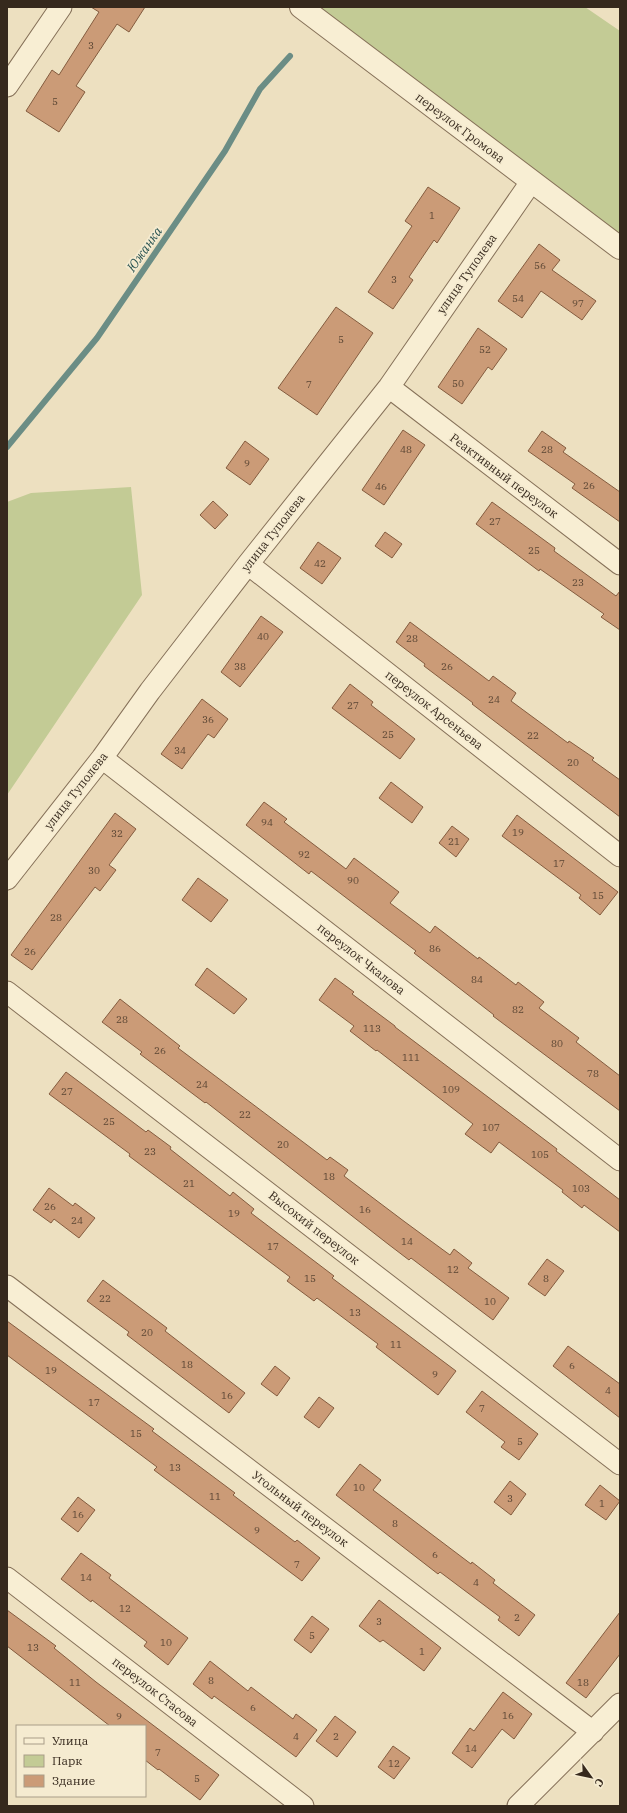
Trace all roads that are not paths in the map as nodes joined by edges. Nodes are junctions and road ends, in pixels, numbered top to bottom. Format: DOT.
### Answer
graph roads {
  1 [pos="61,7"];
  2 [pos="301,7"];
  3 [pos="7,86"];
  4 [pos="530,182"];
  5 [pos="620,248"];
  6 [pos="389,387"];
  7 [pos="248,564"];
  8 [pos="620,564"];
  9 [pos="102,758"];
  10 [pos="620,856"];
  11 [pos="7,879"];
  12 [pos="7,992"];
  13 [pos="620,1160"];
  14 [pos="7,1286"];
  15 [pos="620,1464"];
  16 [pos="7,1578"];
  17 [pos="620,1704"];
  18 [pos="593,1732"];
  19 [pos="303,1806"];
  20 [pos="518,1806"];
  1 -- 3 [label="street"];
  2 -- 4 [label="street, переулок Громова"];
  4 -- 5 [label="street, переулок Громова"];
  4 -- 6 [label="street, улица Туполева"];
  6 -- 7 [label="street, улица Туполева"];
  6 -- 8 [label="street, Реактивный переулок"];
  7 -- 9 [label="street, улица Туполева"];
  7 -- 10 [label="street, переулок Арсеньева"];
  9 -- 11 [label="street, улица Туполева"];
  9 -- 13 [label="street, переулок Чкалова"];
  12 -- 15 [label="street, Высокий переулок"];
  14 -- 18 [label="street, Угольный переулок"];
  16 -- 19 [label="street, переулок Стасова"];
  17 -- 18 [label="street"];
  18 -- 20 [label="street"];
}
